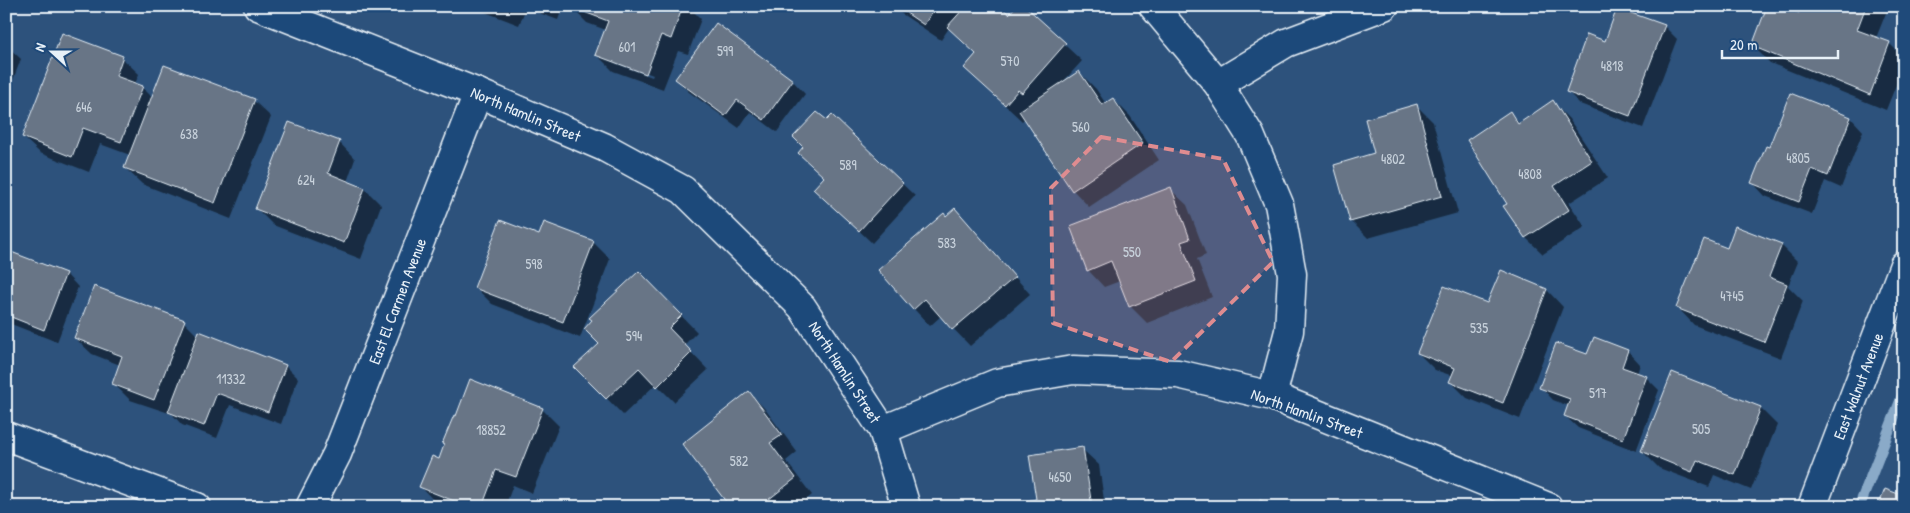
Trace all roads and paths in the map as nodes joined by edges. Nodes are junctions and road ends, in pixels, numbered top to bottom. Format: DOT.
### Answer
graph roads {
  1 [pos="258,6"];
  2 [pos="1153,6"];
  3 [pos="1384,6"];
  4 [pos="1218,84"];
  5 [pos="478,94"];
  6 [pos="1904,265"];
  7 [pos="1272,396"];
  8 [pos="883,430"];
  9 [pos="6,436"];
  10 [pos="197,507"];
  11 [pos="310,507"];
  12 [pos="906,507"];
  13 [pos="1548,507"];
  14 [pos="1812,507"];
  1 -- 5 [label="street, North Hamlin Street"];
  2 -- 4 [label="street"];
  3 -- 4 [label="street"];
  4 -- 7 [label="street"];
  5 -- 8 [label="street, North Hamlin Street"];
  5 -- 11 [label="street, East El Carmen Avenue"];
  6 -- 14 [label="street, East Walnut Avenue"];
  7 -- 8 [label="street, North Hamlin Street"];
  7 -- 13 [label="street, North Hamlin Street"];
  8 -- 12 [label="street"];
  9 -- 10 [label="street"];
}
